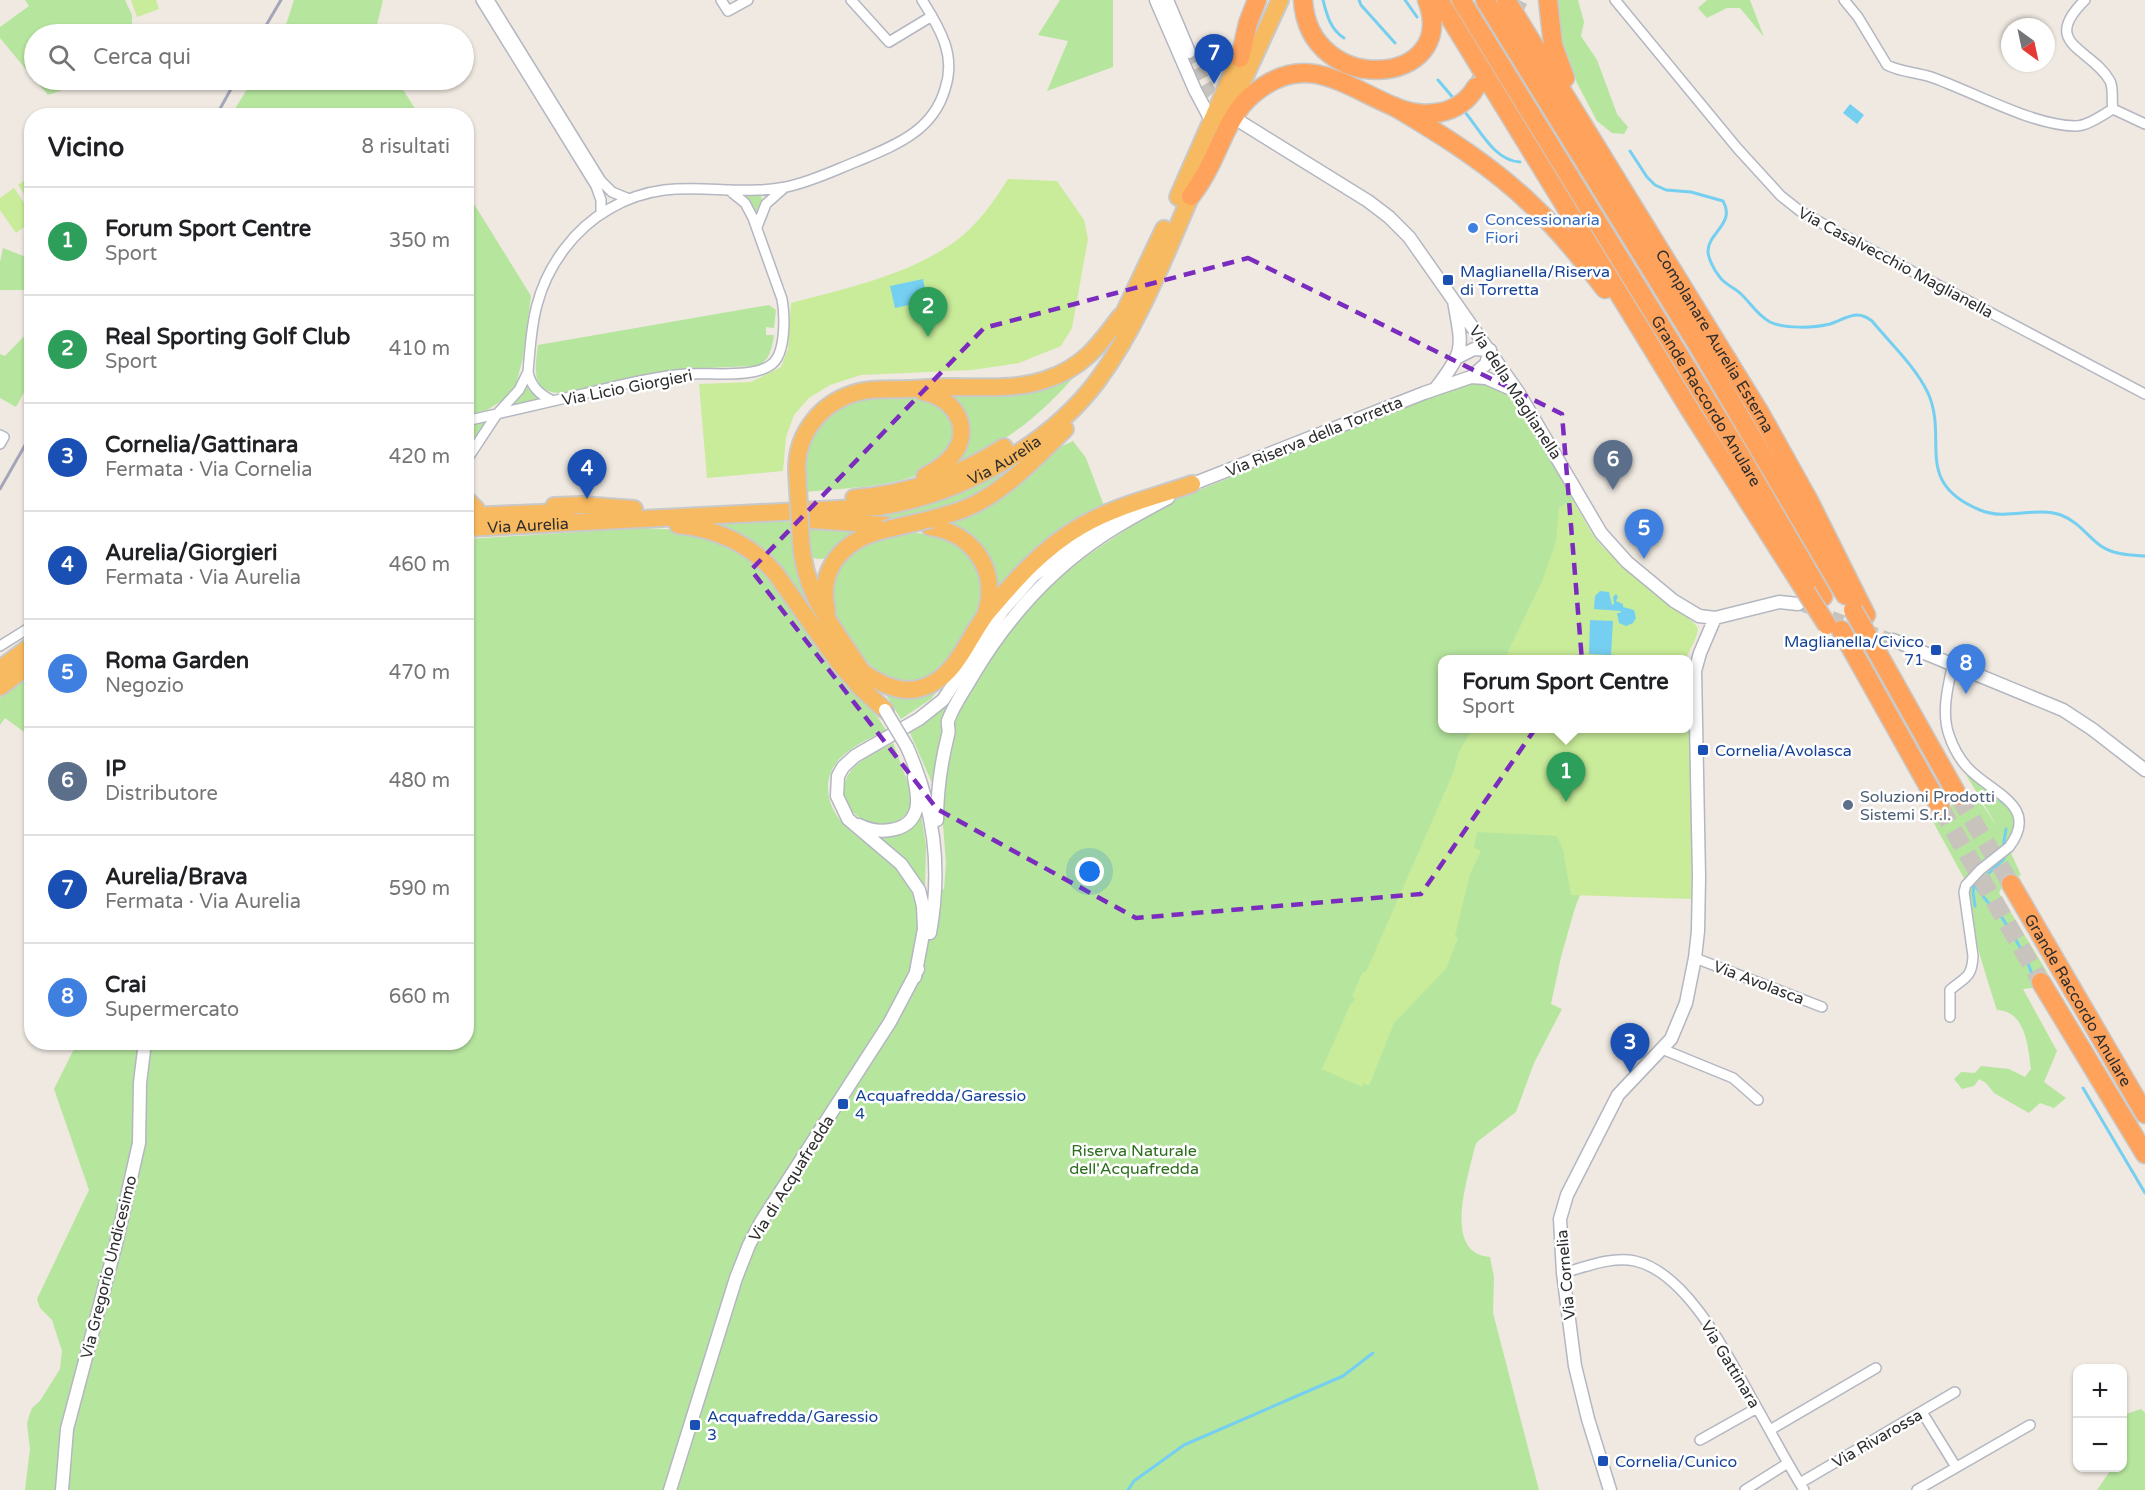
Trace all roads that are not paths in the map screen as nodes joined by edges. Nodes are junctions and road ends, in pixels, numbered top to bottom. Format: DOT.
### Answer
graph roads {
  1 [pos="721,0"];
  2 [pos="748,0"];
  3 [pos="851,0"];
  4 [pos="922,0"];
  5 [pos="1156,0"];
  6 [pos="1167,0"];
  7 [pos="1257,0"];
  8 [pos="1265,0"];
  9 [pos="1280,0"];
  10 [pos="1303,0"];
  11 [pos="1427,0"];
  12 [pos="1439,0"];
  13 [pos="1461,0"];
  14 [pos="1485,0"];
  15 [pos="1506,0"];
  16 [pos="1548,0"];
  17 [pos="1615,0"];
  18 [pos="1844,0"];
  19 [pos="2085,0"];
  20 [pos="486,2"];
  21 [pos="932,16"];
  22 [pos="1189,52"];
  23 [pos="1240,58"];
  24 [pos="1472,93"];
  25 [pos="1395,107"];
  26 [pos="2113,109"];
  27 [pos="1239,121"];
  28 [pos="1212,122"];
  29 [pos="2145,124"];
  30 [pos="588,167"];
  31 [pos="786,187"];
  32 [pos="729,190"];
  33 [pos="1191,196"];
  34 [pos="629,200"];
  35 [pos="601,214"];
  36 [pos="757,227"];
  37 [pos="1668,262"];
  38 [pos="1454,299"];
  39 [pos="1128,307"];
  40 [pos="1127,333"];
  41 [pos="1490,350"];
  42 [pos="1458,357"];
  43 [pos="528,372"];
  44 [pos="1471,377"];
  45 [pos="1436,388"];
  46 [pos="908,389"];
  47 [pos="1518,392"];
  48 [pos="2145,394"];
  49 [pos="553,401"];
  50 [pos="1692,413"];
  51 [pos="497,414"];
  52 [pos="474,419"];
  53 [pos="474,449"];
  54 [pos="1192,484"];
  55 [pos="876,495"];
  56 [pos="748,515"];
  57 [pos="474,517"];
  58 [pos="474,517"];
  59 [pos="585,523"];
  60 [pos="930,523"];
  61 [pos="885,528"];
  62 [pos="801,546"];
  63 [pos="832,563"];
  64 [pos="1809,598"];
  65 [pos="1859,612"];
  66 [pos="984,617"];
  67 [pos="1715,618"];
  68 [pos="24,631"];
  69 [pos="836,635"];
  70 [pos="1882,643"];
  71 [pos="0,646"];
  72 [pos="24,651"];
  73 [pos="1953,663"];
  74 [pos="0,669"];
  75 [pos="24,669"];
  76 [pos="861,671"];
  77 [pos="0,687"];
  78 [pos="885,710"];
  79 [pos="907,747"];
  80 [pos="2145,770"];
  81 [pos="1958,796"];
  82 [pos="1940,807"];
  83 [pos="844,813"];
  84 [pos="936,861"];
  85 [pos="2011,884"];
  86 [pos="1695,957"];
  87 [pos="915,977"];
  88 [pos="2041,982"];
  89 [pos="1822,1007"];
  90 [pos="1950,1017"];
  91 [pos="1662,1049"];
  92 [pos="144,1050"];
  93 [pos="1758,1100"];
  94 [pos="2145,1114"];
  95 [pos="2145,1154"];
  96 [pos="1563,1273"];
  97 [pos="1876,1368"];
  98 [pos="1955,1392"];
  99 [pos="1757,1408"];
  100 [pos="1922,1412"];
  101 [pos="2030,1425"];
  102 [pos="1770,1430"];
  103 [pos="1700,1440"];
  104 [pos="1788,1463"];
  105 [pos="1956,1467"];
  106 [pos="1802,1486"];
  107 [pos="62,1490"];
  108 [pos="670,1490"];
  109 [pos="1610,1490"];
  110 [pos="1745,1490"];
  111 [pos="1917,1490"];
  1 -- 2 [label="street"];
  3 -- 21 [label="street"];
  4 -- 21 [label="street"];
  5 -- 28 [label="street"];
  6 -- 22 [label="street"];
  7 -- 23 [label="highway"];
  8 -- 23 [label="highway, Via Aurelia"];
  9 -- 33 [label="highway, Via Aurelia"];
  10 -- 11 [label="highway"];
  12 -- 50 [label="highway"];
  13 -- 64 [label="highway, Grande Raccordo Anulare"];
  14 -- 65 [label="highway, Grande Raccordo Anulare"];
  15 -- 37 [label="highway, Complanare Aurelia Esterna"];
  16 -- 37 [label="highway"];
  17 -- 48 [label="street, Via Casalvecchio Maglianella"];
  18 -- 26 [label="street"];
  19 -- 26 [label="street"];
  20 -- 30 [label="street"];
  21 -- 31 [label="street"];
  23 -- 28 [label="highway, Via Aurelia"];
  24 -- 25 [label="highway"];
  25 -- 33 [label="highway"];
  25 -- 50 [label="highway"];
  26 -- 29 [label="street"];
  27 -- 38 [label="street, Via della Maglianella"];
  28 -- 39 [label="highway, Via Aurelia"];
  30 -- 34 [label="street"];
  30 -- 35 [label="street"];
  31 -- 32 [label="street"];
  31 -- 36 [label="street"];
  32 -- 34 [label="street"];
  32 -- 36 [label="street, Via Licio Giorgieri"];
  33 -- 40 [label="highway, Via Aurelia"];
  34 -- 35 [label="street"];
  35 -- 43 [label="street"];
  36 -- 49 [label="street, Via Licio Giorgieri"];
  37 -- 65 [label="highway, Complanare Aurelia Esterna"];
  38 -- 41 [label="street, Via della Maglianella"];
  38 -- 42 [label="street"];
  39 -- 46 [label="highway"];
  39 -- 55 [label="highway, Via Aurelia"];
  40 -- 56 [label="highway, Via Aurelia"];
  40 -- 60 [label="highway"];
  41 -- 42 [label="street"];
  41 -- 44 [label="street"];
  41 -- 47 [label="street, Via della Maglianella"];
  42 -- 45 [label="street"];
  43 -- 49 [label="street, Via Licio Giorgieri"];
  43 -- 51 [label="street"];
  44 -- 45 [label="street, Via Riserva della Torretta"];
  44 -- 47 [label="street"];
  45 -- 54 [label="street, Via Riserva della Torretta"];
  46 -- 55 [label="highway"];
  46 -- 62 [label="highway, bridge"];
  47 -- 67 [label="street, Via della Maglianella"];
  49 -- 51 [label="street, Via Licio Giorgieri"];
  50 -- 64 [label="highway"];
  51 -- 52 [label="street, Via Licio Giorgieri"];
  51 -- 53 [label="street"];
  54 -- 66 [label="highway"];
  54 -- 83 [label="street"];
  54 -- 84 [label="street"];
  55 -- 57 [label="highway, Via Aurelia"];
  56 -- 59 [label="highway, Via Aurelia"];
  56 -- 61 [label="highway"];
  58 -- 59 [label="highway, Via Aurelia"];
  59 -- 78 [label="highway"];
  60 -- 61 [label="highway, bridge"];
  60 -- 66 [label="highway"];
  61 -- 63 [label="highway"];
  62 -- 63 [label="highway"];
  62 -- 69 [label="highway"];
  63 -- 69 [label="highway"];
  64 -- 67 [label="street"];
  64 -- 82 [label="highway, Grande Raccordo Anulare"];
  65 -- 70 [label="highway, Complanare Aurelia Esterna"];
  66 -- 76 [label="highway"];
  67 -- 86 [label="street, Via Cornelia"];
  68 -- 71 [label="street"];
  69 -- 76 [label="highway"];
  70 -- 73 [label="street"];
  70 -- 81 [label="highway, Complanare Aurelia Esterna"];
  72 -- 74 [label="highway"];
  73 -- 80 [label="street"];
  73 -- 90 [label="street, bridge"];
  75 -- 77 [label="highway"];
  76 -- 78 [label="highway"];
  78 -- 79 [label="street, Via di Acquafredda, bridge"];
  79 -- 83 [label="street"];
  79 -- 84 [label="street, Via di Acquafredda"];
  83 -- 87 [label="street"];
  84 -- 87 [label="street, Via di Acquafredda"];
  85 -- 94 [label="highway, Grande Raccordo Anulare"];
  86 -- 89 [label="street, Via Avolasca"];
  86 -- 91 [label="street, Via Cornelia"];
  87 -- 108 [label="street, Via di Acquafredda"];
  88 -- 95 [label="highway, Grande Raccordo Anulare"];
  91 -- 93 [label="street"];
  91 -- 96 [label="street, Via Cornelia"];
  92 -- 107 [label="street, Via Gregorio Undicesimo"];
  96 -- 99 [label="street, Via Gattinara"];
  96 -- 109 [label="street, Via Cornelia"];
  97 -- 102 [label="street"];
  98 -- 100 [label="street, Via Rivarossa"];
  99 -- 102 [label="street, Via Gattinara"];
  99 -- 103 [label="street"];
  100 -- 105 [label="street"];
  100 -- 106 [label="street, Via Rivarossa"];
  101 -- 105 [label="street"];
  102 -- 104 [label="street, Via Gattinara"];
  104 -- 106 [label="street, Via Gattinara"];
  104 -- 110 [label="street"];
  105 -- 111 [label="street"];
}
